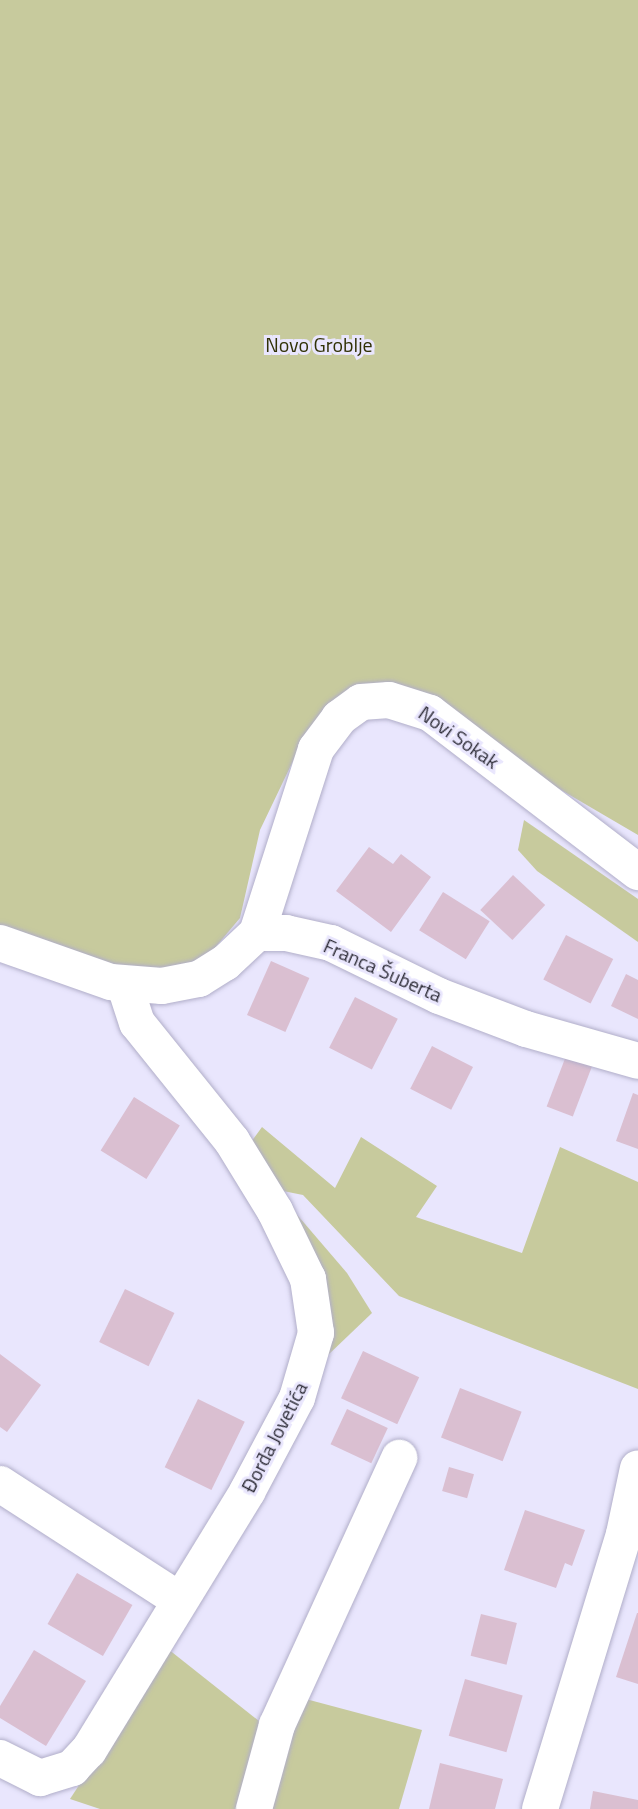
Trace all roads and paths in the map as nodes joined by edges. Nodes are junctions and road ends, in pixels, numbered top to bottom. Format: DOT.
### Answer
graph roads {
  1 [pos="638,872"];
  2 [pos="257,933"];
  3 [pos="0,943"];
  4 [pos="125,985"];
  5 [pos="638,1061"];
  6 [pos="399,1458"];
  7 [pos="638,1468"];
  8 [pos="0,1484"];
  9 [pos="178,1599"];
  10 [pos="0,1758"];
  11 [pos="254,1809"];
  12 [pos="540,1809"];
  1 -- 2 [label="street, Novi Sokak"];
  2 -- 4 [label="street"];
  2 -- 5 [label="street, Franca Šuberta"];
  3 -- 4 [label="street"];
  4 -- 9 [label="street, Đorđa Jovetića"];
  6 -- 11 [label="street"];
  7 -- 12 [label="street"];
  8 -- 9 [label="street"];
  9 -- 10 [label="street, Đorđa Jovetića"];
}
